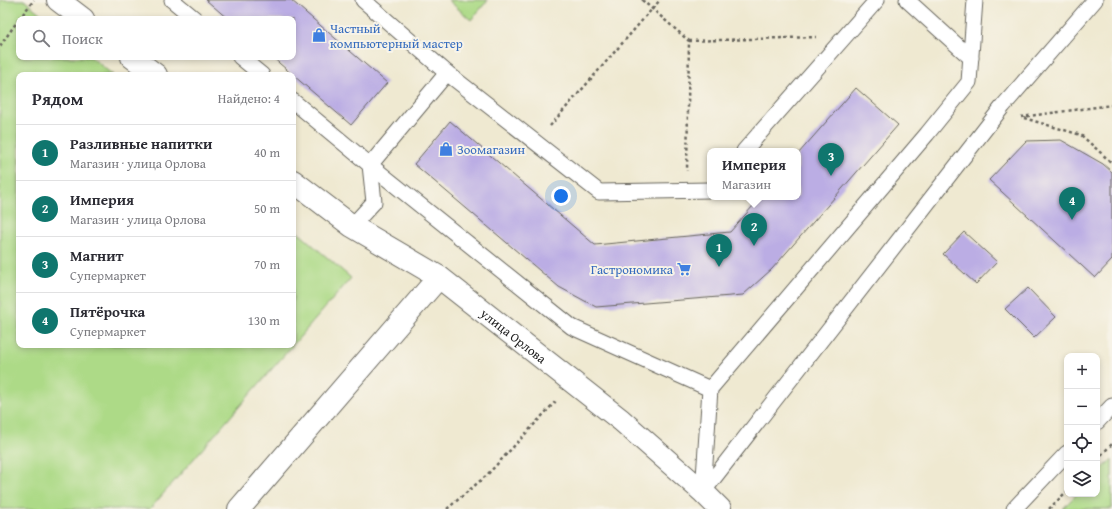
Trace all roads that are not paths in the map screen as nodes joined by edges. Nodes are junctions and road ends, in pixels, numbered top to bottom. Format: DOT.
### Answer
graph roads {
  1 [pos="58,0"];
  2 [pos="172,0"];
  3 [pos="363,0"];
  4 [pos="877,0"];
  5 [pos="906,0"];
  6 [pos="975,0"];
  7 [pos="1095,0"];
  8 [pos="79,16"];
  9 [pos="191,16"];
  10 [pos="971,58"];
  11 [pos="136,60"];
  12 [pos="244,60"];
  13 [pos="152,72"];
  14 [pos="258,72"];
  15 [pos="447,73"];
  16 [pos="296,103"];
  17 [pos="747,148"];
  18 [pos="370,165"];
  19 [pos="296,183"];
  20 [pos="707,190"];
  21 [pos="352,226"];
  22 [pos="439,277"];
  23 [pos="710,389"];
  24 [pos="1112,406"];
  25 [pos="1100,419"];
  26 [pos="1064,456"];
  27 [pos="704,492"];
  28 [pos="239,509"];
  29 [pos="720,509"];
  30 [pos="1014,509"];
  1 -- 8 [label="street"];
  2 -- 9 [label="lane"];
  3 -- 15 [label="lane"];
  4 -- 17 [label="lane"];
  5 -- 10 [label="lane"];
  6 -- 10 [label="lane"];
  7 -- 27 [label="lane"];
  10 -- 23 [label="lane"];
  11 -- 13 [label="street"];
  12 -- 14 [label="lane"];
  15 -- 18 [label="lane"];
  15 -- 20 [label="lane"];
  16 -- 18 [label="lane"];
  18 -- 21 [label="lane"];
  18 -- 23 [label="lane"];
  19 -- 21 [label="street, улица Орлова"];
  21 -- 22 [label="street, улица Орлова"];
  22 -- 27 [label="street, улица Орлова"];
  22 -- 28 [label="street"];
  23 -- 27 [label="lane"];
  24 -- 25 [label="lane"];
  26 -- 30 [label="lane"];
  27 -- 29 [label="street, улица Орлова"];
}
